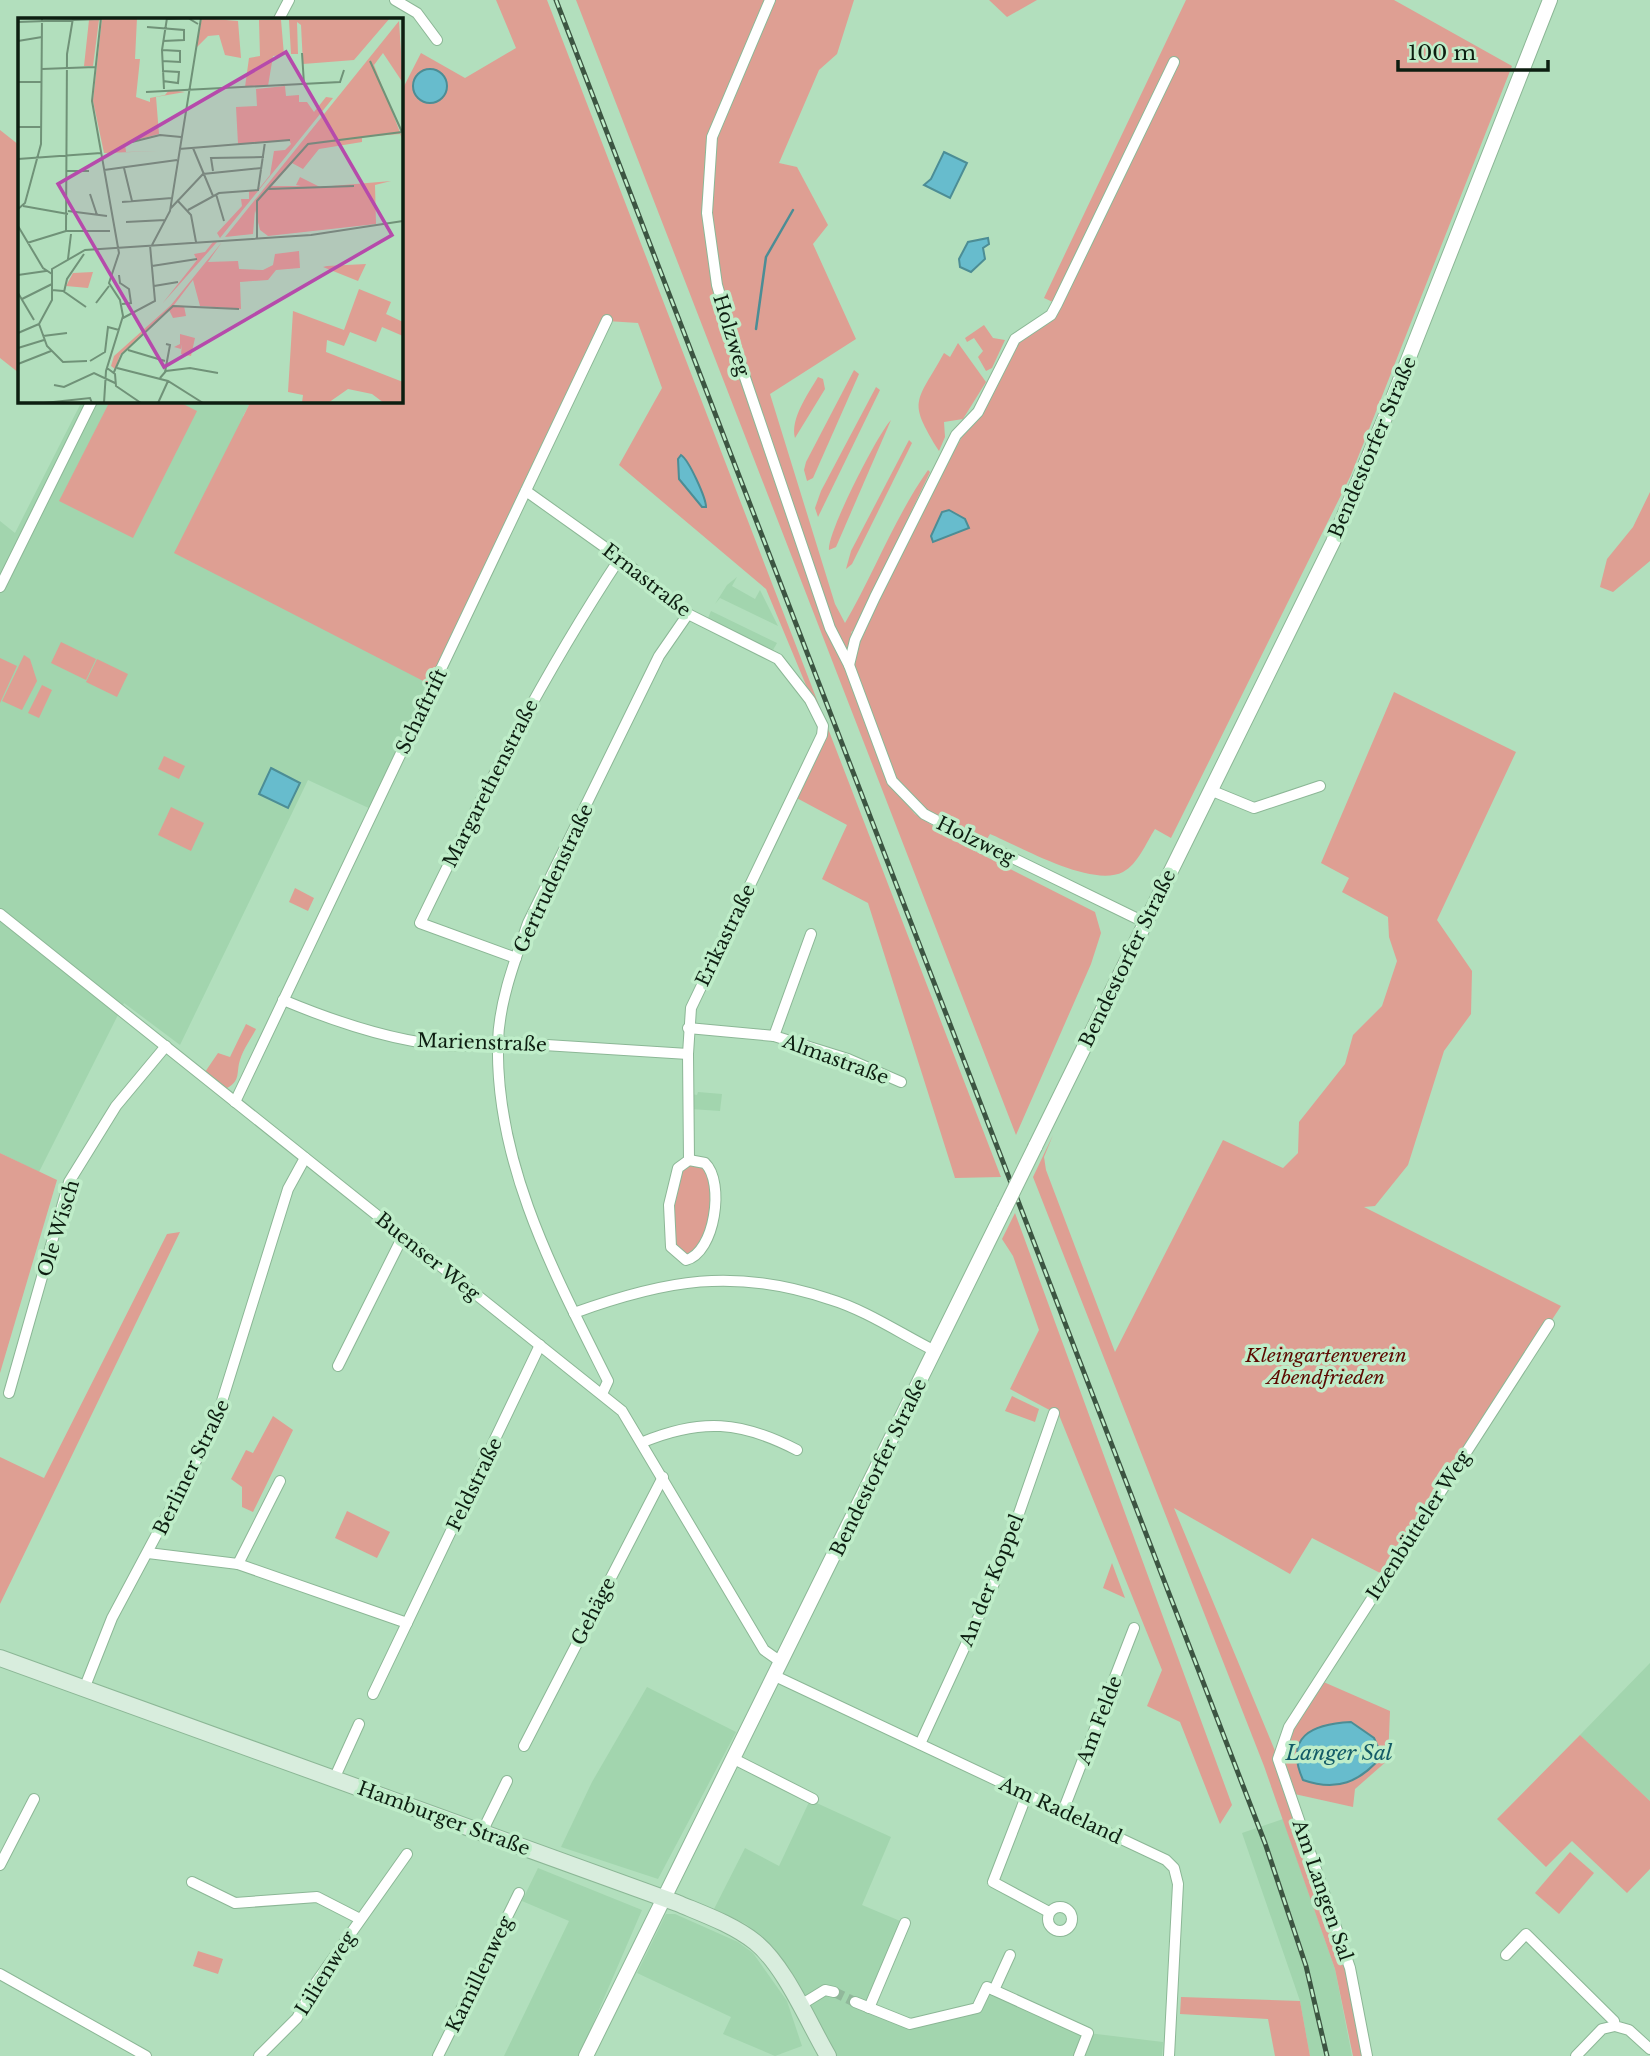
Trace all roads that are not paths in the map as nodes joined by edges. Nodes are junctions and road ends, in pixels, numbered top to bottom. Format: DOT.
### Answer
graph roads {
  1 [pos="395,0"];
  2 [pos="769,0"];
  3 [pos="1550,0"];
  4 [pos="286,1"];
  5 [pos="279,18"];
  6 [pos="437,40"];
  7 [pos="1174,62"];
  8 [pos="607,320"];
  9 [pos="92,402"];
  10 [pos="526,491"];
  11 [pos="620,558"];
  12 [pos="0,587"];
  13 [pos="688,614"];
  14 [pos="849,664"];
  15 [pos="823,726"];
  16 [pos="1320,786"];
  17 [pos="1210,790"];
  18 [pos="0,914"];
  19 [pos="1144,922"];
  20 [pos="811,934"];
  21 [pos="516,958"];
  22 [pos="283,1000"];
  23 [pos="688,1028"];
  24 [pos="774,1036"];
  25 [pos="498,1042"];
  26 [pos="166,1046"];
  27 [pos="688,1054"];
  28 [pos="901,1082"];
  29 [pos="235,1102"];
  30 [pos="305,1158"];
  31 [pos="690,1160"];
  32 [pos="403,1236"];
  33 [pos="685,1260"];
  34 [pos="688,1282"];
  35 [pos="574,1313"];
  36 [pos="1549,1324"];
  37 [pos="540,1345"];
  38 [pos="935,1351"];
  39 [pos="338,1366"];
  40 [pos="9,1393"];
  41 [pos="602,1394"];
  42 [pos="1054,1413"];
  43 [pos="643,1442"];
  44 [pos="797,1450"];
  45 [pos="663,1477"];
  46 [pos="280,1481"];
  47 [pos="148,1553"];
  48 [pos="238,1564"];
  49 [pos="407,1623"];
  50 [pos="1135,1628"];
  51 [pos="0,1658"];
  52 [pos="781,1662"];
  53 [pos="775,1676"];
  54 [pos="85,1689"];
  55 [pos="373,1695"];
  56 [pos="359,1724"];
  57 [pos="1289,1727"];
  58 [pos="920,1744"];
  59 [pos="524,1746"];
  60 [pos="734,1759"];
  61 [pos="334,1779"];
  62 [pos="507,1781"];
  63 [pos="1027,1794"];
  64 [pos="34,1799"];
  65 [pos="813,1799"];
  66 [pos="1063,1811"];
  67 [pos="482,1832"];
  68 [pos="407,1854"];
  69 [pos="0,1865"];
  70 [pos="192,1882"];
  71 [pos="519,1893"];
  72 [pos="663,1898"];
  73 [pos="1049,1912"];
  74 [pos="360,1919"];
  75 [pos="905,1923"];
  76 [pos="1010,1955"];
  77 [pos="1506,1955"];
  78 [pos="0,1974"];
  79 [pos="994,1990"];
  80 [pos="834,1992"];
  81 [pos="855,2002"];
  82 [pos="799,2006"];
  83 [pos="869,2008"];
  84 [pos="1615,2026"];
  85 [pos="1650,2049"];
  86 [pos="146,2056"];
  87 [pos="259,2056"];
  88 [pos="438,2056"];
  89 [pos="586,2056"];
  90 [pos="828,2056"];
  91 [pos="1079,2056"];
  92 [pos="1169,2056"];
  93 [pos="1367,2056"];
  94 [pos="1576,2056"];
  1 -- 6 [label="street"];
  2 -- 14 [label="street, Holzweg"];
  3 -- 17 [label="street, Bendestorfer Straße"];
  4 -- 5 [label="street"];
  7 -- 14 [label="street"];
  8 -- 10 [label="street, Schaftrift"];
  9 -- 12 [label="street"];
  10 -- 11 [label="street, Ernastraße"];
  10 -- 22 [label="street, Schaftrift"];
  11 -- 13 [label="street, Ernastraße"];
  11 -- 21 [label="street, Margarethenstraße"];
  13 -- 15 [label="street, Ernastraße"];
  13 -- 21 [label="street, Gertrudenstraße"];
  14 -- 19 [label="street, Holzweg"];
  15 -- 23 [label="street, Erikastraße"];
  16 -- 17 [label="street"];
  17 -- 19 [label="street, Bendestorfer Straße"];
  18 -- 26 [label="street, Buenser Weg"];
  19 -- 38 [label="street, Bendestorfer Straße, bridge"];
  20 -- 24 [label="street"];
  21 -- 25 [label="street, Gertrudenstraße"];
  22 -- 25 [label="street, Marienstraße"];
  22 -- 29 [label="street, Schaftrift"];
  23 -- 24 [label="street, Almastraße"];
  23 -- 27 [label="street, Erikastraße"];
  24 -- 28 [label="street, Almastraße"];
  25 -- 27 [label="street, Marienstraße"];
  25 -- 35 [label="street, Gertrudenstraße"];
  26 -- 29 [label="street, Buenser Weg"];
  26 -- 40 [label="street, Ole Wisch"];
  27 -- 31 [label="street, Erikastraße"];
  29 -- 30 [label="street, Buenser Weg"];
  30 -- 32 [label="street, Buenser Weg"];
  30 -- 47 [label="street, Berliner Straße"];
  31 -- 33 [label="street"];
  31 -- 33 [label="street"];
  32 -- 37 [label="street, Buenser Weg"];
  32 -- 39 [label="street"];
  33 -- 34 [label="street"];
  34 -- 35 [label="street"];
  34 -- 38 [label="street"];
  35 -- 41 [label="street, Gertrudenstraße"];
  36 -- 57 [label="street, Itzenbütteler Weg"];
  37 -- 41 [label="street, Buenser Weg"];
  37 -- 49 [label="street, Feldstraße"];
  38 -- 52 [label="street, Bendestorfer Straße"];
  41 -- 43 [label="street, Buenser Weg"];
  42 -- 58 [label="street, An der Koppel"];
  43 -- 44 [label="street"];
  43 -- 45 [label="street, Buenser Weg"];
  45 -- 52 [label="street, Buenser Weg"];
  45 -- 59 [label="street, Gehäge"];
  46 -- 48 [label="street"];
  47 -- 48 [label="street"];
  47 -- 54 [label="street, Berliner Straße"];
  48 -- 49 [label="street"];
  49 -- 55 [label="street, Feldstraße"];
  50 -- 66 [label="street, Am Felde"];
  51 -- 54 [label="main road, Hamburger Straße"];
  52 -- 53 [label="street, Bendestorfer Straße"];
  53 -- 58 [label="street, Am Radeland"];
  53 -- 60 [label="street, Bendestorfer Straße"];
  54 -- 61 [label="main road, Hamburger Straße"];
  56 -- 61 [label="street"];
  57 -- 93 [label="street, Am Langen Sal"];
  58 -- 63 [label="street, Am Radeland"];
  60 -- 65 [label="street"];
  60 -- 72 [label="street, Bendestorfer Straße"];
  61 -- 67 [label="main road, Hamburger Straße"];
  62 -- 67 [label="street"];
  63 -- 66 [label="street, Am Radeland"];
  63 -- 73 [label="street"];
  64 -- 69 [label="street"];
  66 -- 92 [label="street, Am Radeland"];
  67 -- 72 [label="main road, Hamburger Straße"];
  68 -- 74 [label="street, Lilienweg"];
  70 -- 74 [label="street, Lilienweg"];
  71 -- 88 [label="street, Kamillenweg"];
  72 -- 82 [label="main road, Hamburger Straße"];
  72 -- 89 [label="street, Bendestorfer Straße"];
  74 -- 87 [label="street, Lilienweg"];
  75 -- 83 [label="street"];
  76 -- 79 [label="street"];
  77 -- 84 [label="street"];
  78 -- 86 [label="street"];
  79 -- 83 [label="street"];
  79 -- 91 [label="street"];
  80 -- 82 [label="street"];
  81 -- 83 [label="street"];
  82 -- 90 [label="main road, Hamburger Straße"];
  84 -- 85 [label="street"];
  84 -- 94 [label="street"];
}
